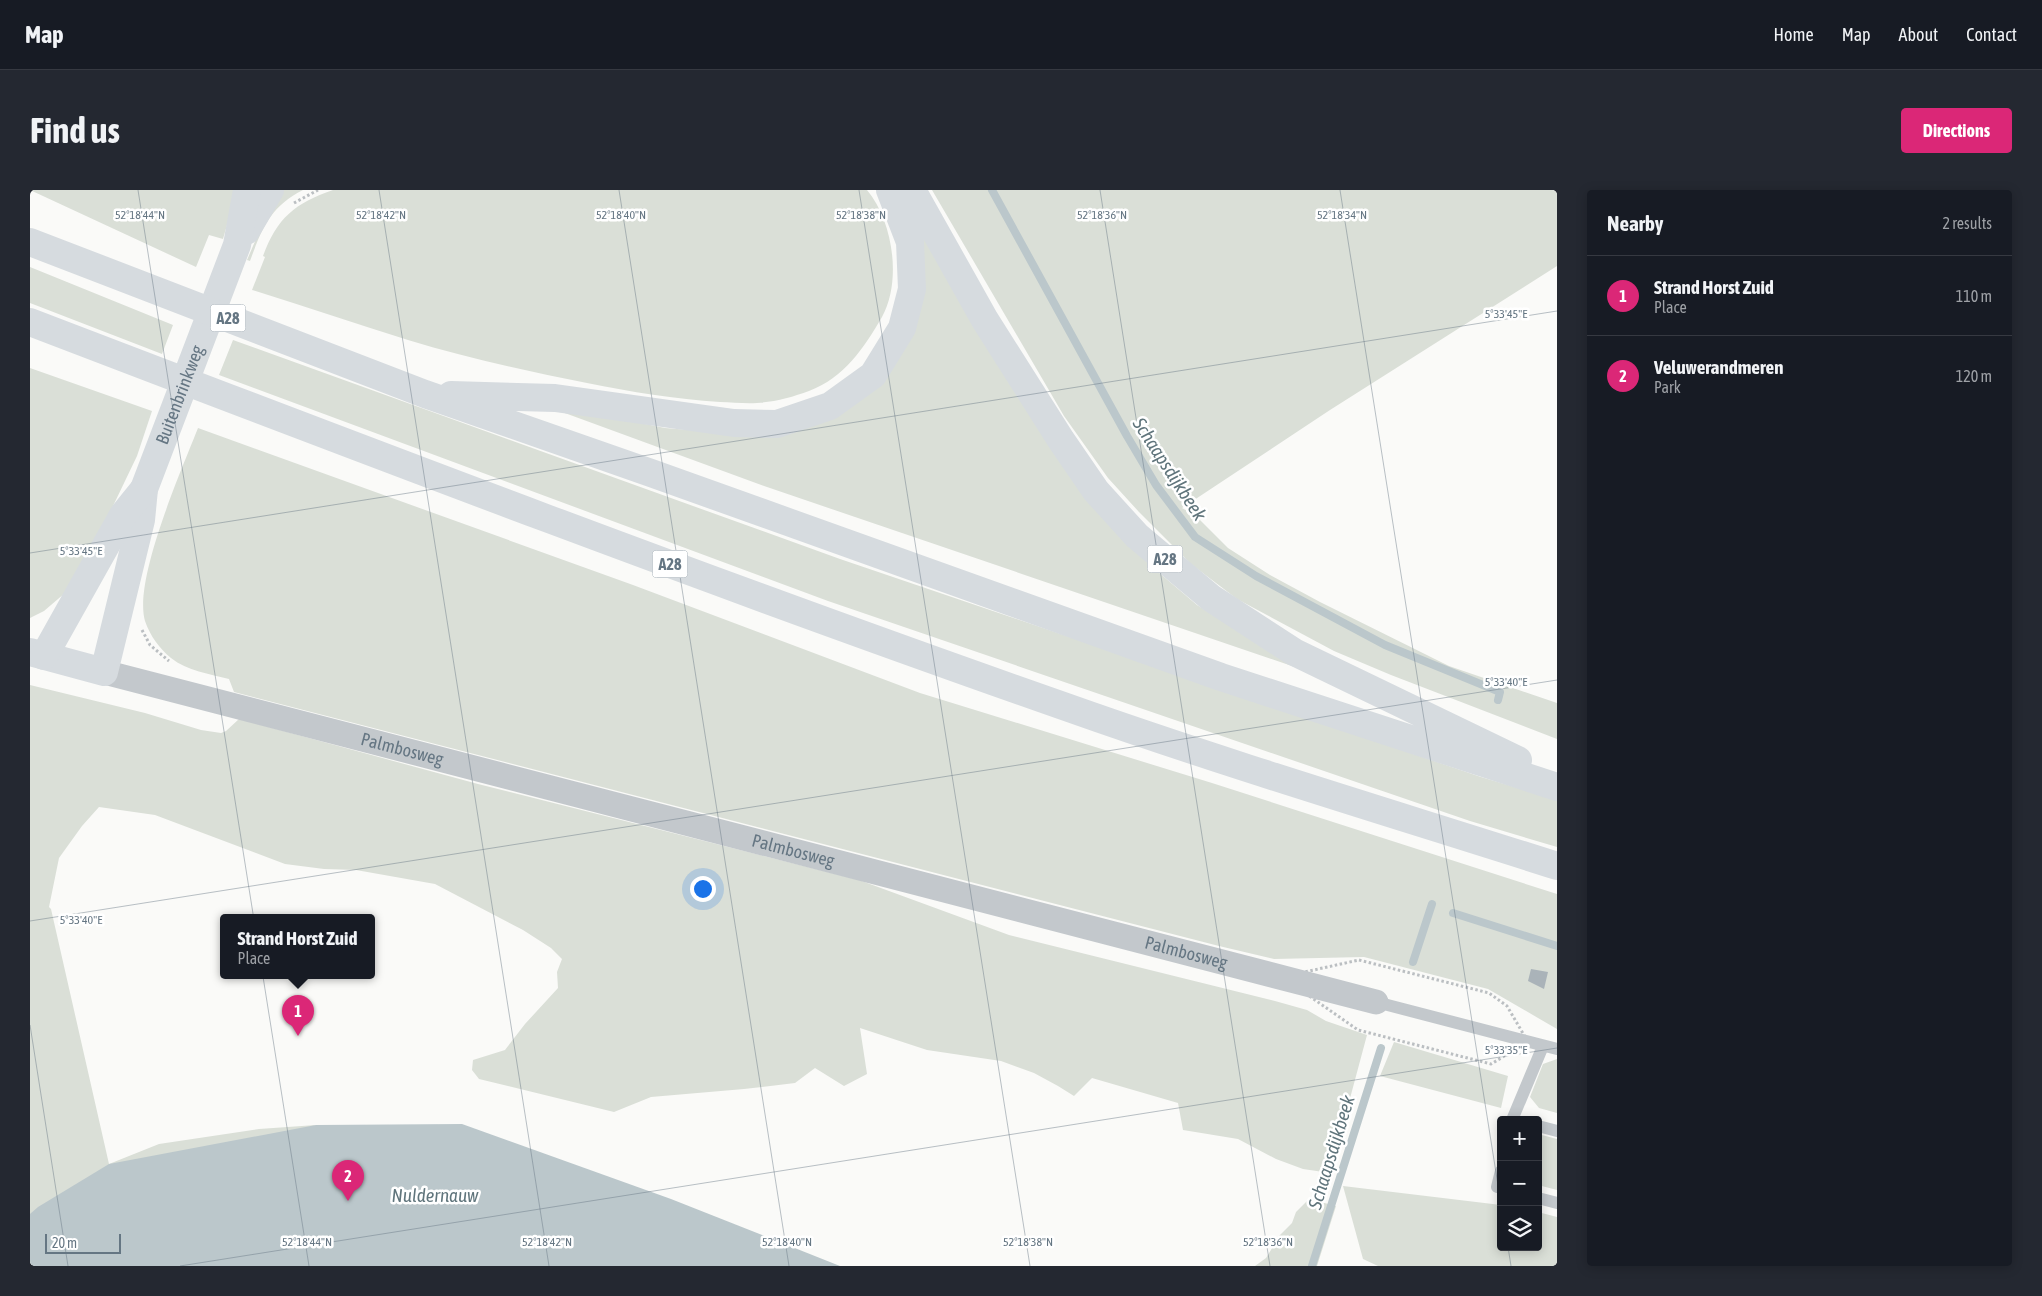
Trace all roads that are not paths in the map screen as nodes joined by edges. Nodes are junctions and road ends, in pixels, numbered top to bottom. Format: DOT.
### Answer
graph roads {
  1 [pos="247,190"];
  2 [pos="270,190"];
  3 [pos="890,190"];
  4 [pos="912,190"];
  5 [pos="30,242"];
  6 [pos="236,250"];
  7 [pos="30,322"];
  8 [pos="425,394"];
  9 [pos="144,489"];
  10 [pos="37,654"];
  11 [pos="104,672"];
  12 [pos="1557,779"];
  13 [pos="1557,787"];
  14 [pos="1557,866"];
  15 [pos="1376,1002"];
  16 [pos="1542,1046"];
  17 [pos="1557,1049"];
  18 [pos="1515,1116"];
  19 [pos="1542,1127"];
  20 [pos="1557,1131"];
  21 [pos="1542,1199"];
  22 [pos="1557,1203"];
  1 -- 6 [label="main road, Buitenbrinkweg"];
  2 -- 6 [label="main road, Buitenbrinkweg"];
  3 -- 8 [label="main road, A28"];
  4 -- 12 [label="main road, A28"];
  5 -- 8 [label="main road, A28"];
  6 -- 9 [label="main road, Buitenbrinkweg"];
  7 -- 14 [label="main road, A28"];
  8 -- 13 [label="main road, A28"];
  9 -- 10 [label="main road, Buitenbrinkweg"];
  9 -- 11 [label="main road, Buitenbrinkweg"];
  10 -- 11 [label="main road, Palmbosweg"];
  11 -- 15 [label="street, Palmbosweg"];
  15 -- 16 [label="lane, Palmbosweg"];
  16 -- 17 [label="lane, Palmbosweg"];
  16 -- 18 [label="lane"];
  19 -- 20 [label="lane"];
  21 -- 22 [label="lane"];
}
